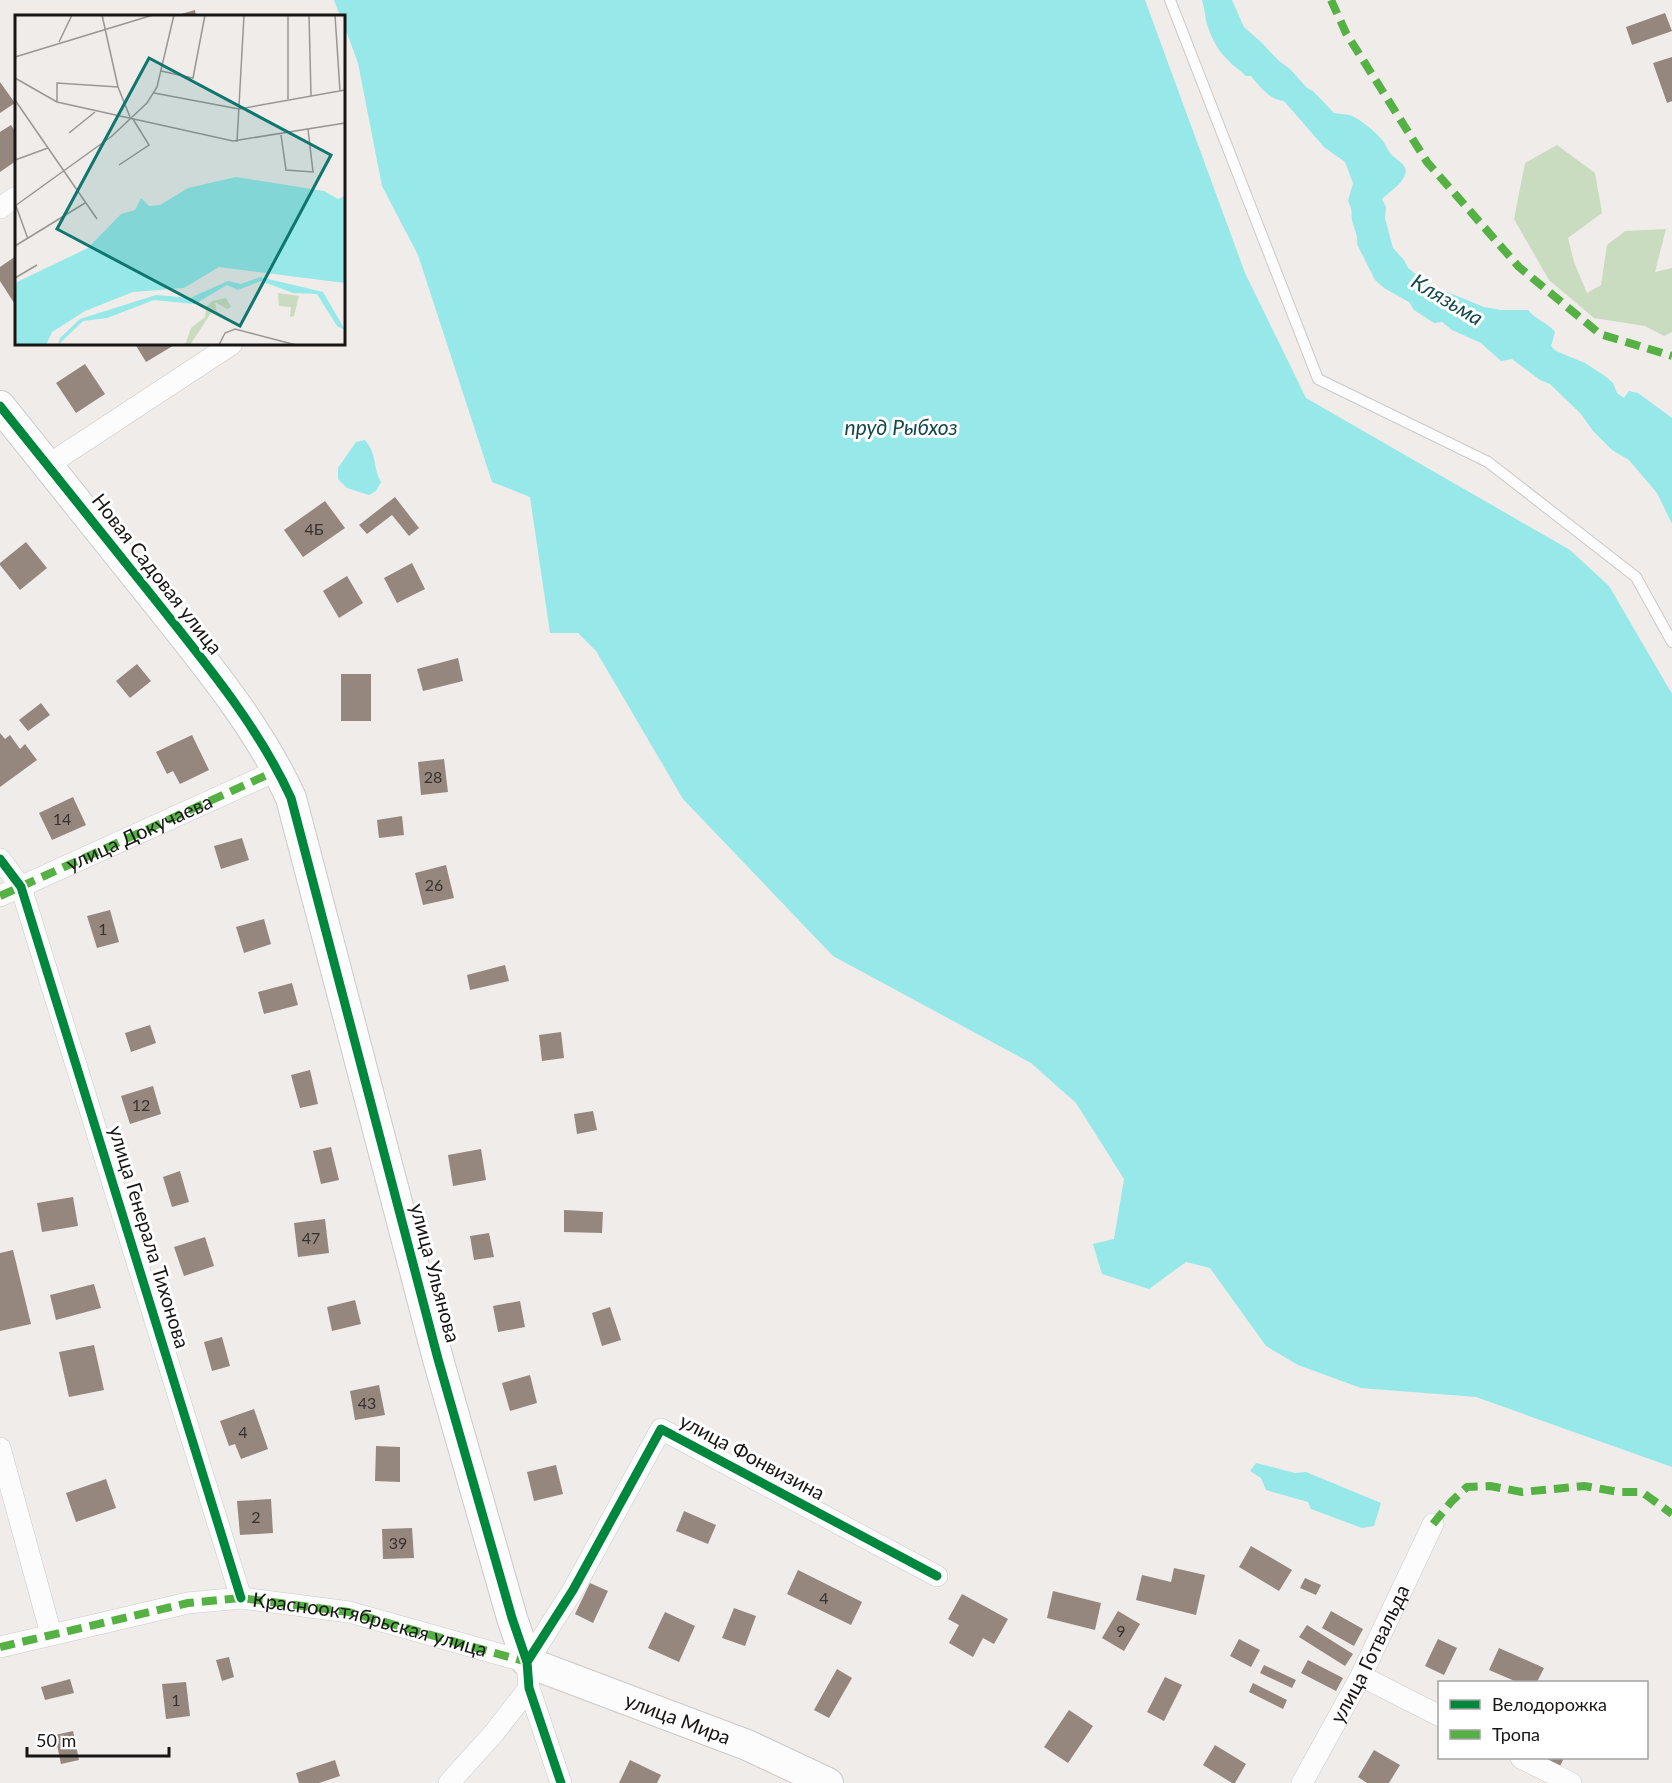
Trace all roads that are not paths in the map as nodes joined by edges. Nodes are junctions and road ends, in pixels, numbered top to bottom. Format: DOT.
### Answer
graph roads {
  1 [pos="1170,0"];
  2 [pos="15,198"];
  3 [pos="0,208"];
  4 [pos="230,345"];
  5 [pos="0,406"];
  6 [pos="48,465"];
  7 [pos="1672,642"];
  8 [pos="278,770"];
  9 [pos="0,858"];
  10 [pos="21,887"];
  11 [pos="0,896"];
  12 [pos="0,1448"];
  13 [pos="1433,1524"];
  14 [pos="937,1576"];
  15 [pos="242,1598"];
  16 [pos="51,1634"];
  17 [pos="0,1647"];
  18 [pos="528,1675"];
  19 [pos="1361,1676"];
  20 [pos="1438,1715"];
  21 [pos="1523,1759"];
  22 [pos="449,1783"];
  23 [pos="561,1783"];
  24 [pos="828,1783"];
  25 [pos="1302,1783"];
  26 [pos="1570,1783"];
  1 -- 7 [label="lane"];
  2 -- 3 [label="street"];
  4 -- 6 [label="street"];
  5 -- 6 [label="street, Новая Садовая улица"];
  6 -- 8 [label="street, Новая Садовая улица"];
  8 -- 10 [label="street, улица Докучаева"];
  8 -- 18 [label="street, улица Ульянова"];
  9 -- 10 [label="street"];
  10 -- 11 [label="street, улица Докучаева"];
  10 -- 15 [label="street, улица Генерала Тихонова"];
  12 -- 16 [label="street"];
  13 -- 19 [label="street, улица Готвальда"];
  14 -- 18 [label="street, улица Фонвизина"];
  15 -- 16 [label="street, Краснооктябрьская улица"];
  15 -- 18 [label="street, Краснооктябрьская улица"];
  16 -- 17 [label="street, Краснооктябрьская улица"];
  18 -- 22 [label="street"];
  18 -- 23 [label="street, улица Ульянова"];
  18 -- 24 [label="street, улица Мира"];
  19 -- 20 [label="street"];
  19 -- 25 [label="street, улица Готвальда"];
  21 -- 26 [label="street"];
}
